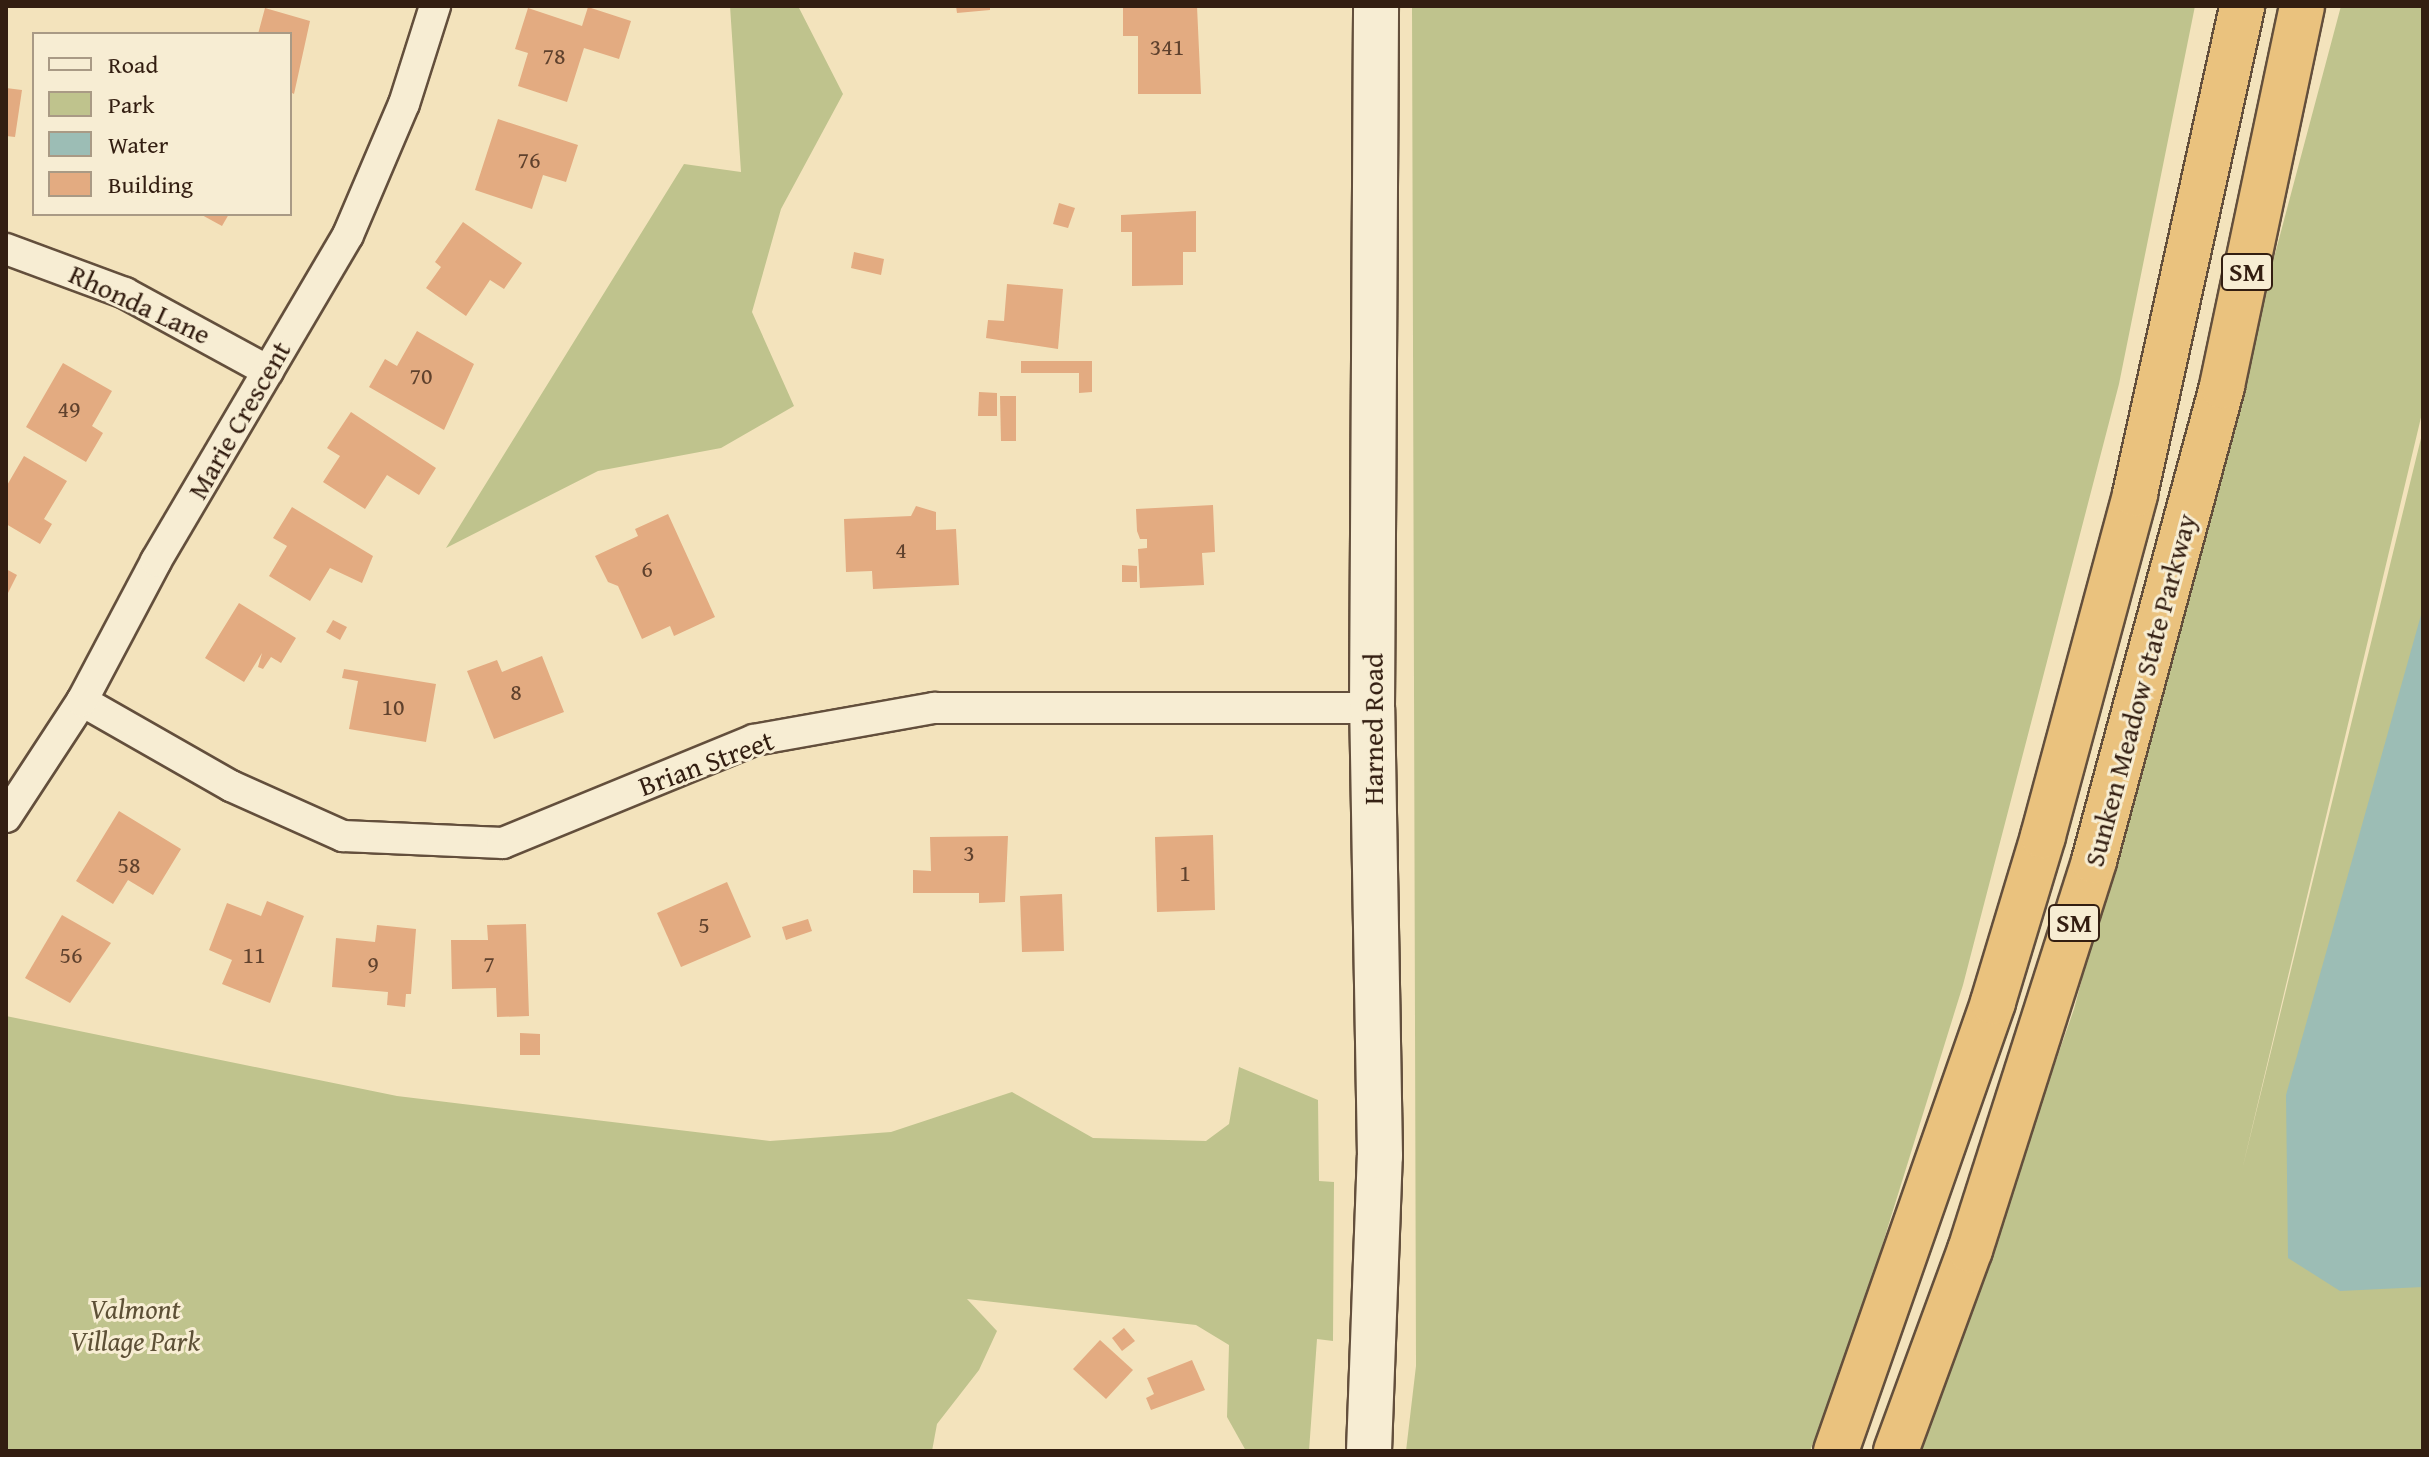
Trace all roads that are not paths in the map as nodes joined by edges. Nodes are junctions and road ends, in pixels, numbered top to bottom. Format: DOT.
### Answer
graph roads {
  1 [pos="435,6"];
  2 [pos="1376,6"];
  3 [pos="2226,6"];
  4 [pos="2242,6"];
  5 [pos="2302,6"];
  6 [pos="2326,6"];
  7 [pos="2215,142"];
  8 [pos="2272,158"];
  9 [pos="6,249"];
  10 [pos="268,371"];
  11 [pos="82,701"];
  12 [pos="1372,708"];
  13 [pos="6,817"];
  14 [pos="1369,1451"];
  15 [pos="1836,1451"];
  16 [pos="1896,1451"];
  1 -- 10 [label="street, Marie Crescent"];
  2 -- 12 [label="main road, Harned Road"];
  3 -- 7 [label="highway"];
  4 -- 7 [label="highway, Sunken Meadow State Parkway / SM"];
  5 -- 8 [label="highway, Sunken Meadow State Parkway / SM"];
  6 -- 8 [label="highway"];
  7 -- 15 [label="highway, Sunken Meadow State Parkway / SM"];
  8 -- 16 [label="highway, Sunken Meadow State Parkway / SM"];
  9 -- 10 [label="street, Rhonda Lane"];
  10 -- 11 [label="street, Marie Crescent"];
  11 -- 12 [label="street, Brian Street"];
  11 -- 13 [label="street, Marie Crescent"];
  12 -- 14 [label="main road, Harned Road"];
}
